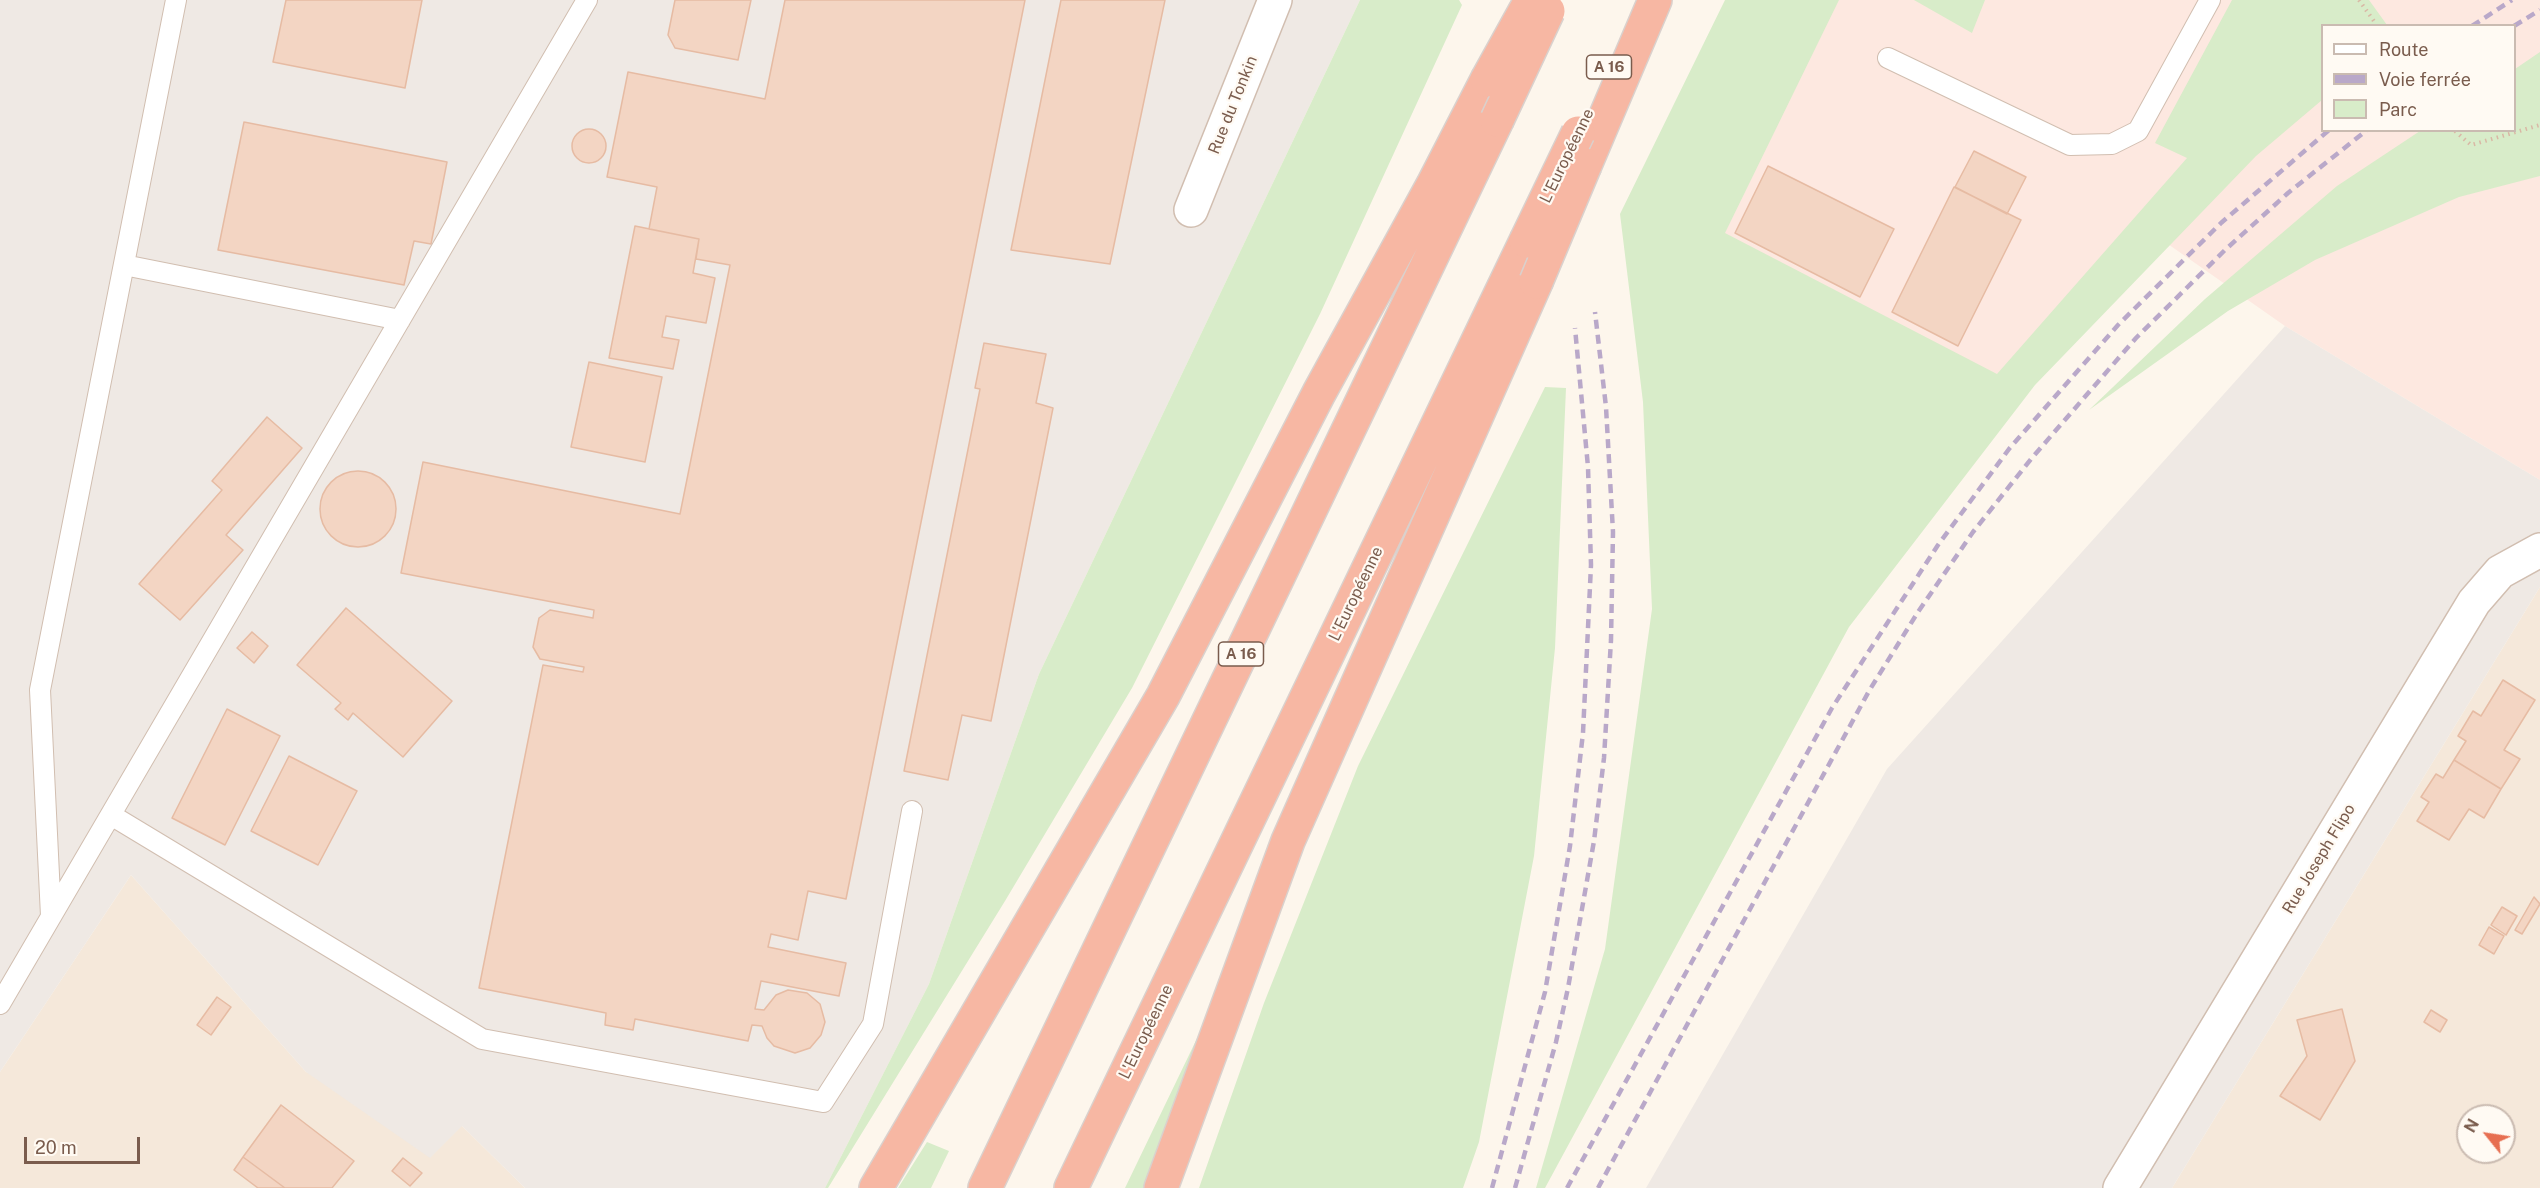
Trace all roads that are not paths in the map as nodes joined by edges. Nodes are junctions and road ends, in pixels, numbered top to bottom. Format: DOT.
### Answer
graph roads {
  1 [pos="176,0"];
  2 [pos="587,0"];
  3 [pos="1275,0"];
  4 [pos="1641,0"];
  5 [pos="1655,0"];
  6 [pos="2210,0"];
  7 [pos="1544,4"];
  8 [pos="1888,58"];
  9 [pos="1191,210"];
  10 [pos="124,265"];
  11 [pos="400,320"];
  12 [pos="2540,550"];
  13 [pos="912,811"];
  14 [pos="111,815"];
  15 [pos="51,916"];
  16 [pos="0,1004"];
  17 [pos="876,1188"];
  18 [pos="985,1188"];
  19 [pos="1071,1188"];
  20 [pos="1161,1188"];
  21 [pos="2120,1188"];
  1 -- 10 [label="lane"];
  2 -- 11 [label="lane"];
  3 -- 9 [label="street, Rue du Tonkin"];
  4 -- 19 [label="highway, L'Européenne / A 16, bridge"];
  5 -- 20 [label="highway, bridge"];
  6 -- 8 [label="lane"];
  7 -- 17 [label="highway, bridge"];
  7 -- 18 [label="highway, A 16, bridge"];
  10 -- 11 [label="lane"];
  10 -- 15 [label="lane"];
  11 -- 14 [label="lane"];
  12 -- 21 [label="street, Rue Joseph Flipo"];
  13 -- 14 [label="lane"];
  14 -- 15 [label="lane"];
  15 -- 16 [label="lane"];
}
